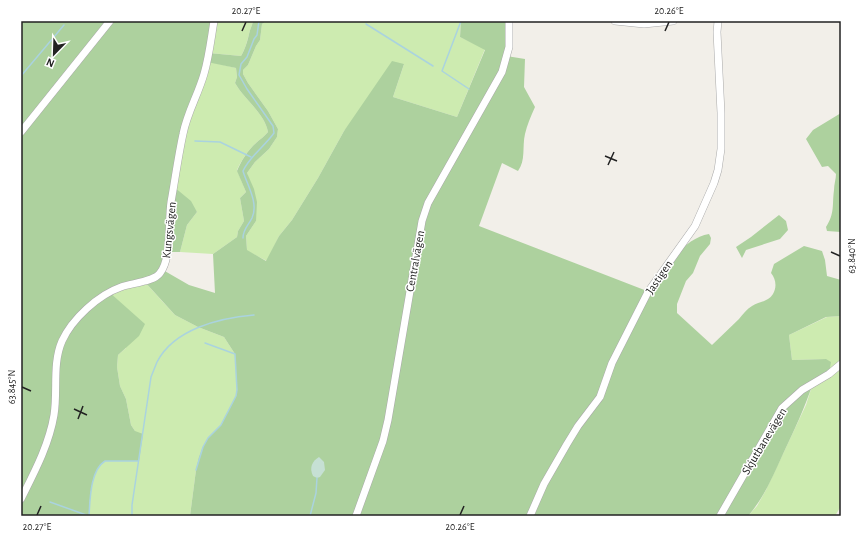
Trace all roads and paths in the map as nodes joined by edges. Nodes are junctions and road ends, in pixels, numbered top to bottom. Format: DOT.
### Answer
graph roads {
  1 [pos="110,21"];
  2 [pos="214,21"];
  3 [pos="509,21"];
  4 [pos="615,21"];
  5 [pos="673,21"];
  6 [pos="718,21"];
  7 [pos="21,132"];
  8 [pos="841,364"];
  9 [pos="21,499"];
  10 [pos="356,516"];
  11 [pos="530,516"];
  12 [pos="720,516"];
  1 -- 7 [label="street"];
  2 -- 9 [label="street, Kungsvägen"];
  3 -- 10 [label="street, Centralvägen"];
  4 -- 5 [label="street"];
  6 -- 11 [label="street, Jastigen"];
  8 -- 12 [label="street, Skjutbanevägen"];
}
